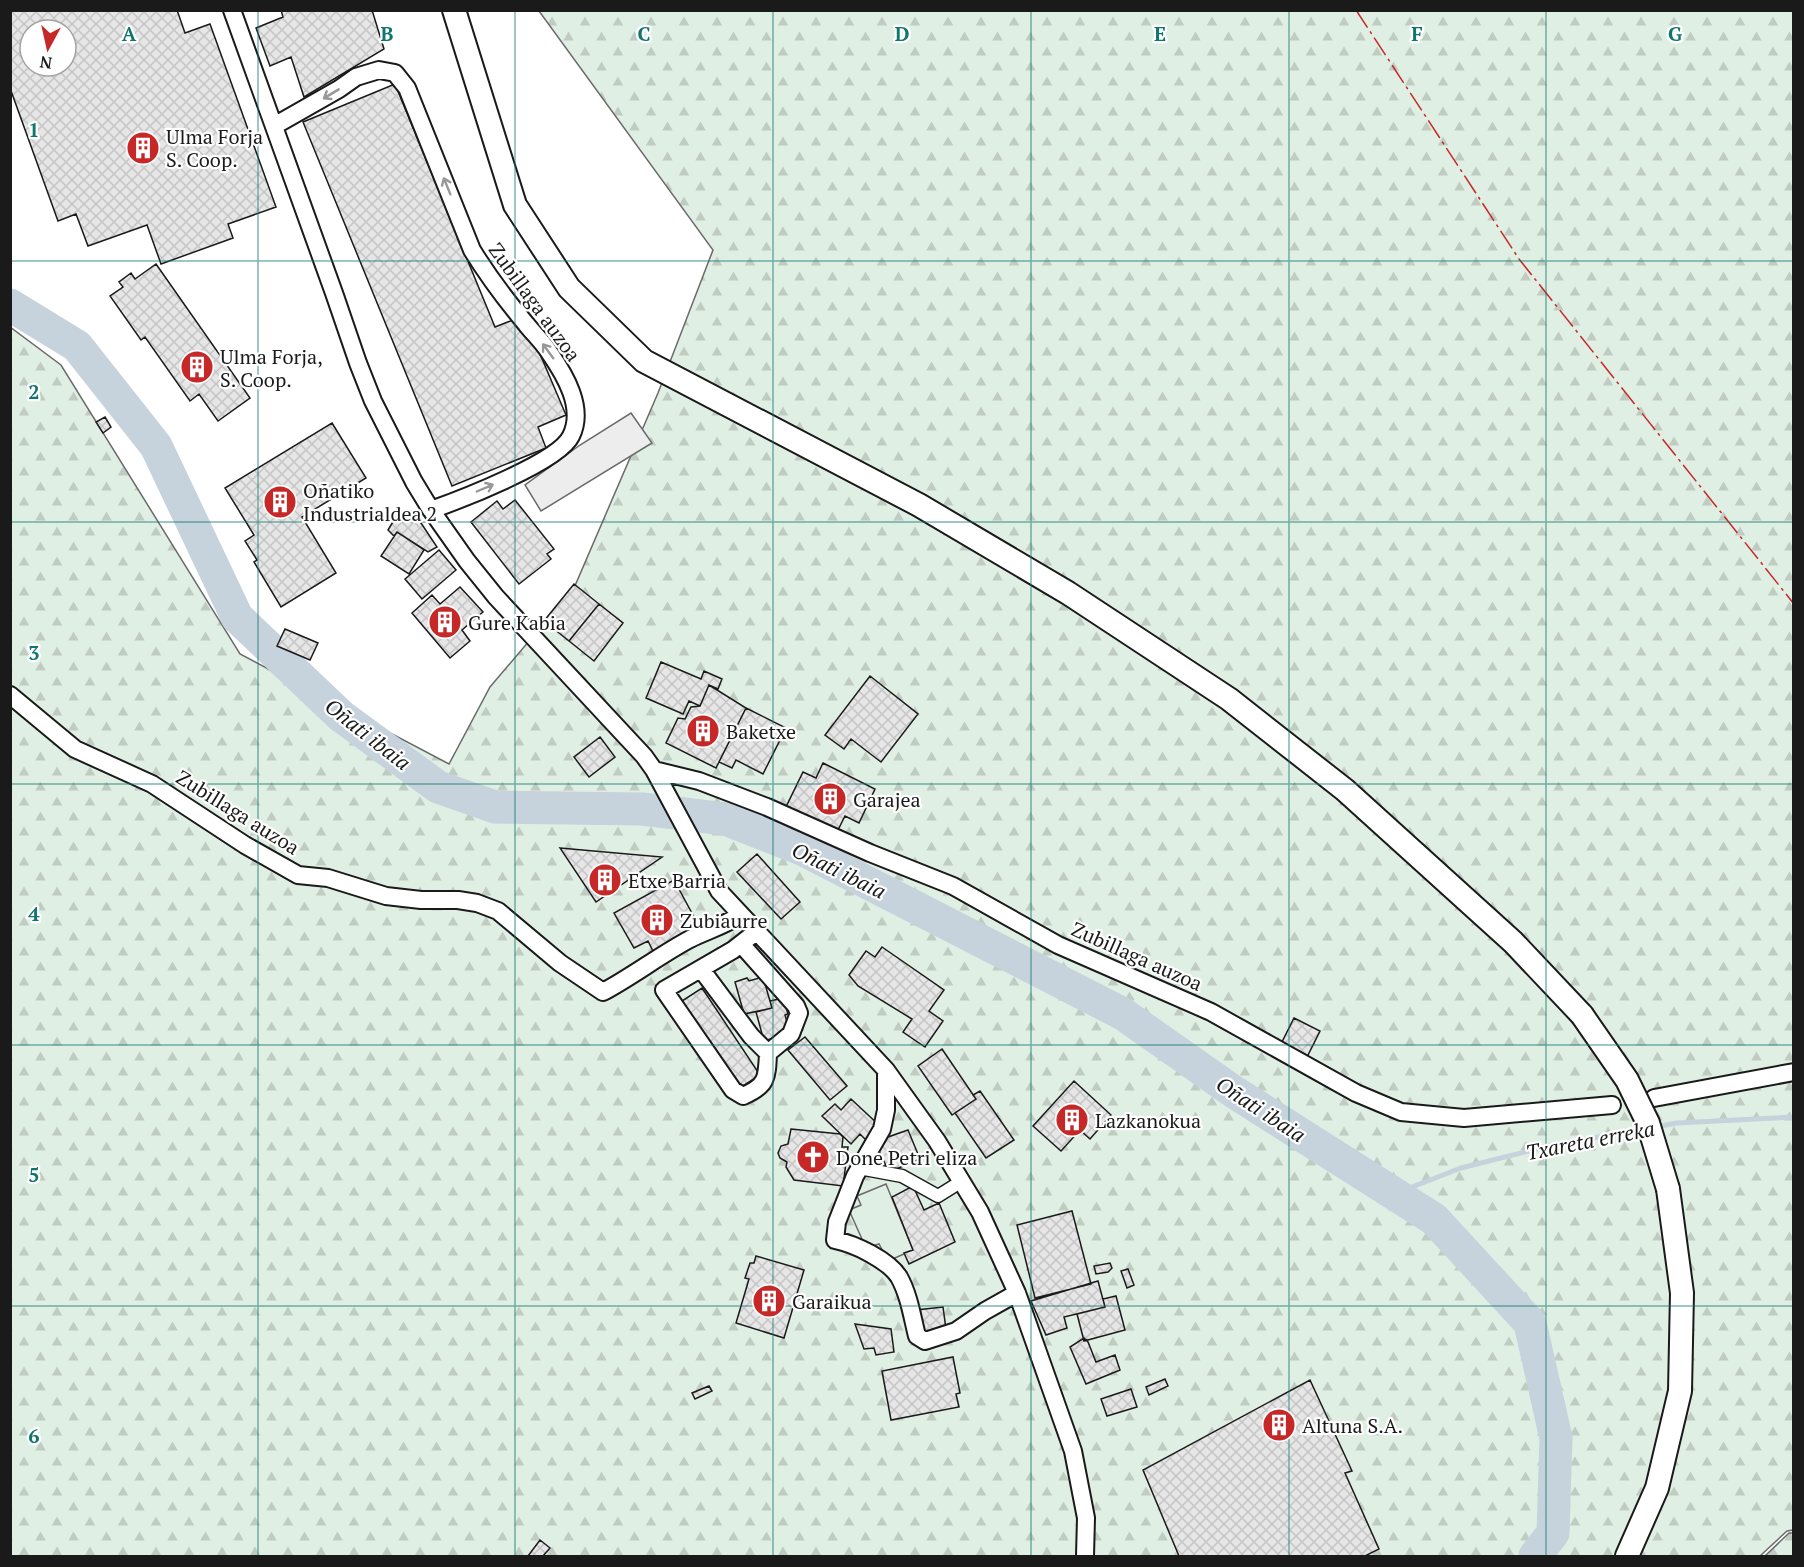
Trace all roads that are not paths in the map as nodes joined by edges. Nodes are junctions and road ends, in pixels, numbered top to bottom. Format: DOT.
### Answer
graph roads {
  1 [pos="232,10"];
  2 [pos="454,10"];
  3 [pos="274,126"];
  4 [pos="431,510"];
  5 [pos="10,695"];
  6 [pos="654,770"];
  7 [pos="740,915"];
  8 [pos="756,932"];
  9 [pos="741,944"];
  10 [pos="701,969"];
  11 [pos="768,1053"];
  12 [pos="886,1070"];
  13 [pos="1794,1072"];
  14 [pos="1654,1098"];
  15 [pos="1612,1105"];
  16 [pos="859,1168"];
  17 [pos="954,1186"];
  18 [pos="1017,1293"];
  19 [pos="1084,1553"];
  20 [pos="1627,1557"];
  1 -- 3 [label="street"];
  2 -- 20 [label="main road, bridge"];
  3 -- 4 [label="street"];
  4 -- 3 [label="street, Zubillaga auzoa, one-way"];
  4 -- 6 [label="street"];
  5 -- 7 [label="street, Zubillaga auzoa"];
  6 -- 7 [label="street"];
  6 -- 15 [label="street, Zubillaga auzoa"];
  7 -- 8 [label="street"];
  8 -- 9 [label="street"];
  8 -- 12 [label="street"];
  9 -- 10 [label="street"];
  9 -- 11 [label="street"];
  10 -- 11 [label="street"];
  10 -- 11 [label="street"];
  12 -- 16 [label="street"];
  12 -- 18 [label="street"];
  13 -- 14 [label="street"];
  16 -- 17 [label="street"];
  16 -- 18 [label="street"];
  18 -- 19 [label="street"];
}
